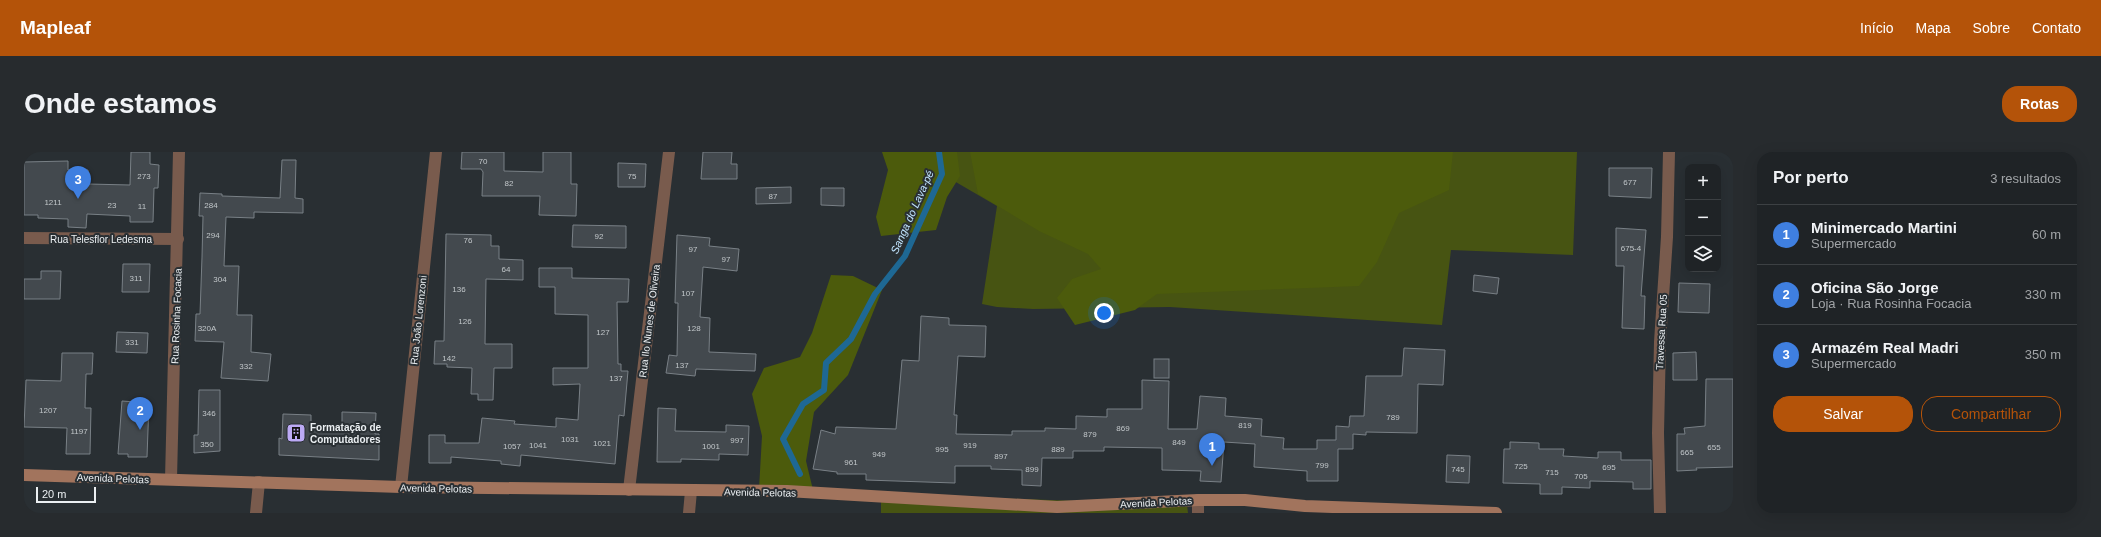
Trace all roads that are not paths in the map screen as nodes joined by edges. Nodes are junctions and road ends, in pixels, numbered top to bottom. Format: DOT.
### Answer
graph roads {
  1 [pos="179,152"];
  2 [pos="436,152"];
  3 [pos="669,152"];
  4 [pos="1669,152"];
  5 [pos="24,238"];
  6 [pos="178,239"];
  7 [pos="24,475"];
  8 [pos="171,479"];
  9 [pos="259,482"];
  10 [pos="401,487"];
  11 [pos="629,490"];
  12 [pos="691,491"];
  13 [pos="1198,500"];
  14 [pos="256,513"];
  15 [pos="689,513"];
  16 [pos="1198,513"];
  17 [pos="1496,513"];
  18 [pos="1660,513"];
  1 -- 6 [label="street, Rua Rosinha Focacia"];
  2 -- 10 [label="street, Rua João Lorenzoni"];
  3 -- 11 [label="street, Rua Ilo Nunes de Oliveira"];
  4 -- 18 [label="street, Travessa Rua 05"];
  5 -- 6 [label="street, Rua Telesflor Ledesma"];
  6 -- 8 [label="street, Rua Rosinha Focacia"];
  7 -- 8 [label="street, Avenida Pelotas"];
  8 -- 9 [label="street, Avenida Pelotas"];
  9 -- 10 [label="street, Avenida Pelotas"];
  9 -- 14 [label="street"];
  10 -- 11 [label="street, Avenida Pelotas"];
  11 -- 12 [label="street, Avenida Pelotas"];
  12 -- 13 [label="street, Avenida Pelotas"];
  12 -- 15 [label="street"];
  13 -- 16 [label="street"];
  13 -- 17 [label="street, Avenida Pelotas"];
}
